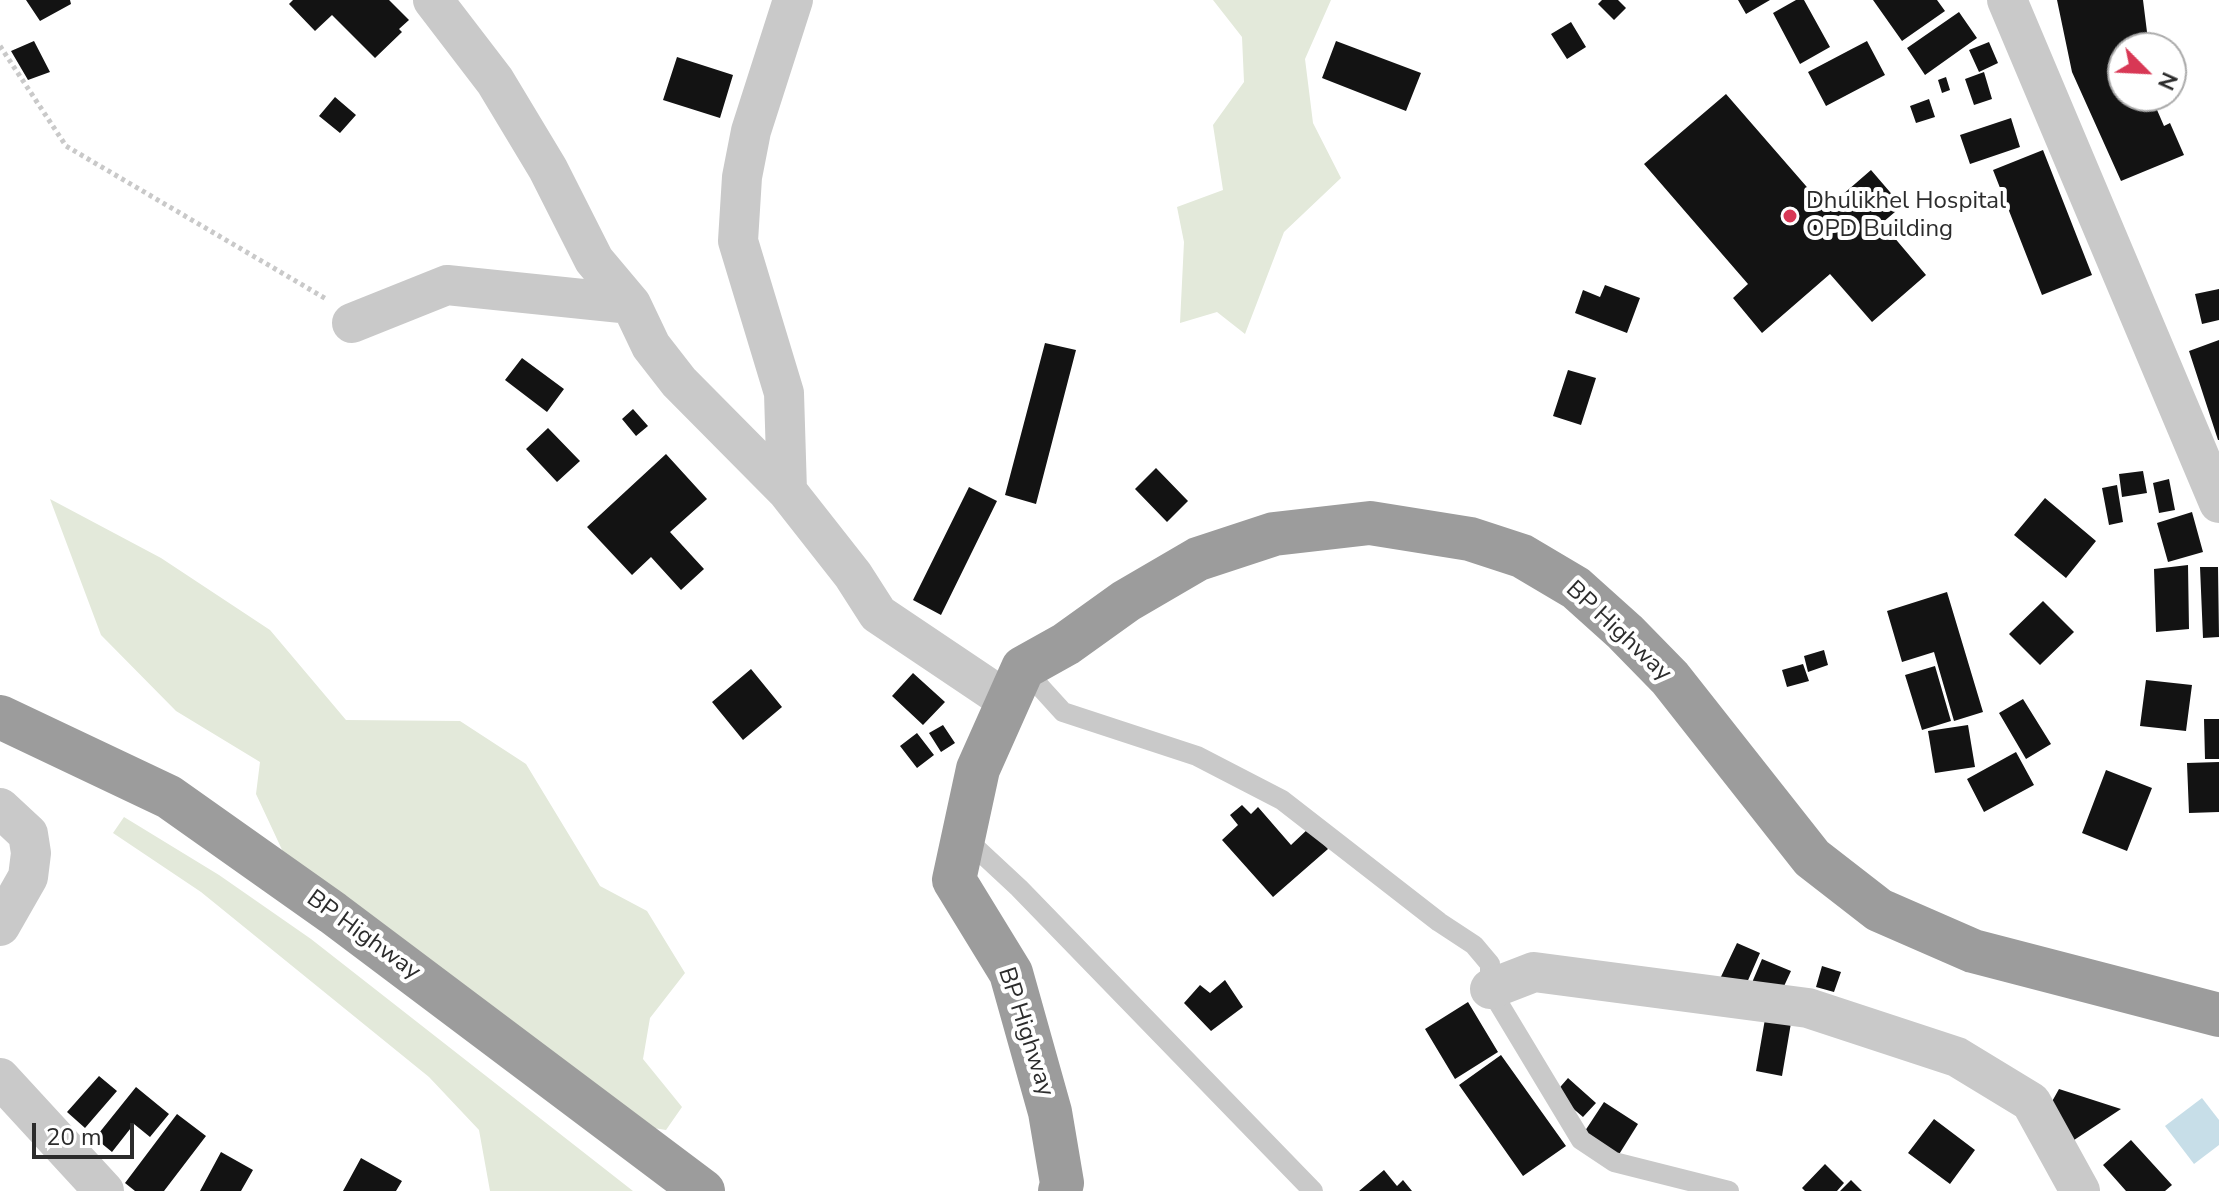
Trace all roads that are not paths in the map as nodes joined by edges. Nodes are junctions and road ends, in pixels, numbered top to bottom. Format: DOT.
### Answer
graph roads {
  1 [pos="433,0"];
  2 [pos="793,0"];
  3 [pos="2007,0"];
  4 [pos="631,304"];
  5 [pos="352,323"];
  6 [pos="787,491"];
  7 [pos="2219,503"];
  8 [pos="1014,684"];
  9 [pos="0,717"];
  10 [pos="0,808"];
  11 [pos="962,835"];
  12 [pos="0,926"];
  13 [pos="1490,989"];
  14 [pos="2219,1015"];
  15 [pos="0,1078"];
  16 [pos="104,1191"];
  17 [pos="703,1191"];
  18 [pos="1060,1191"];
  19 [pos="1313,1191"];
  20 [pos="1729,1191"];
  21 [pos="2080,1191"];
  1 -- 4 [label="street"];
  2 -- 6 [label="street"];
  3 -- 7 [label="street"];
  4 -- 5 [label="street"];
  4 -- 6 [label="street"];
  6 -- 8 [label="street"];
  8 -- 11 [label="highway, BP Highway"];
  8 -- 13 [label="lane"];
  8 -- 14 [label="highway, BP Highway"];
  9 -- 17 [label="highway, BP Highway"];
  10 -- 12 [label="street"];
  11 -- 18 [label="highway, BP Highway"];
  11 -- 19 [label="lane"];
  13 -- 20 [label="lane"];
  13 -- 21 [label="street"];
  15 -- 16 [label="street"];
}
